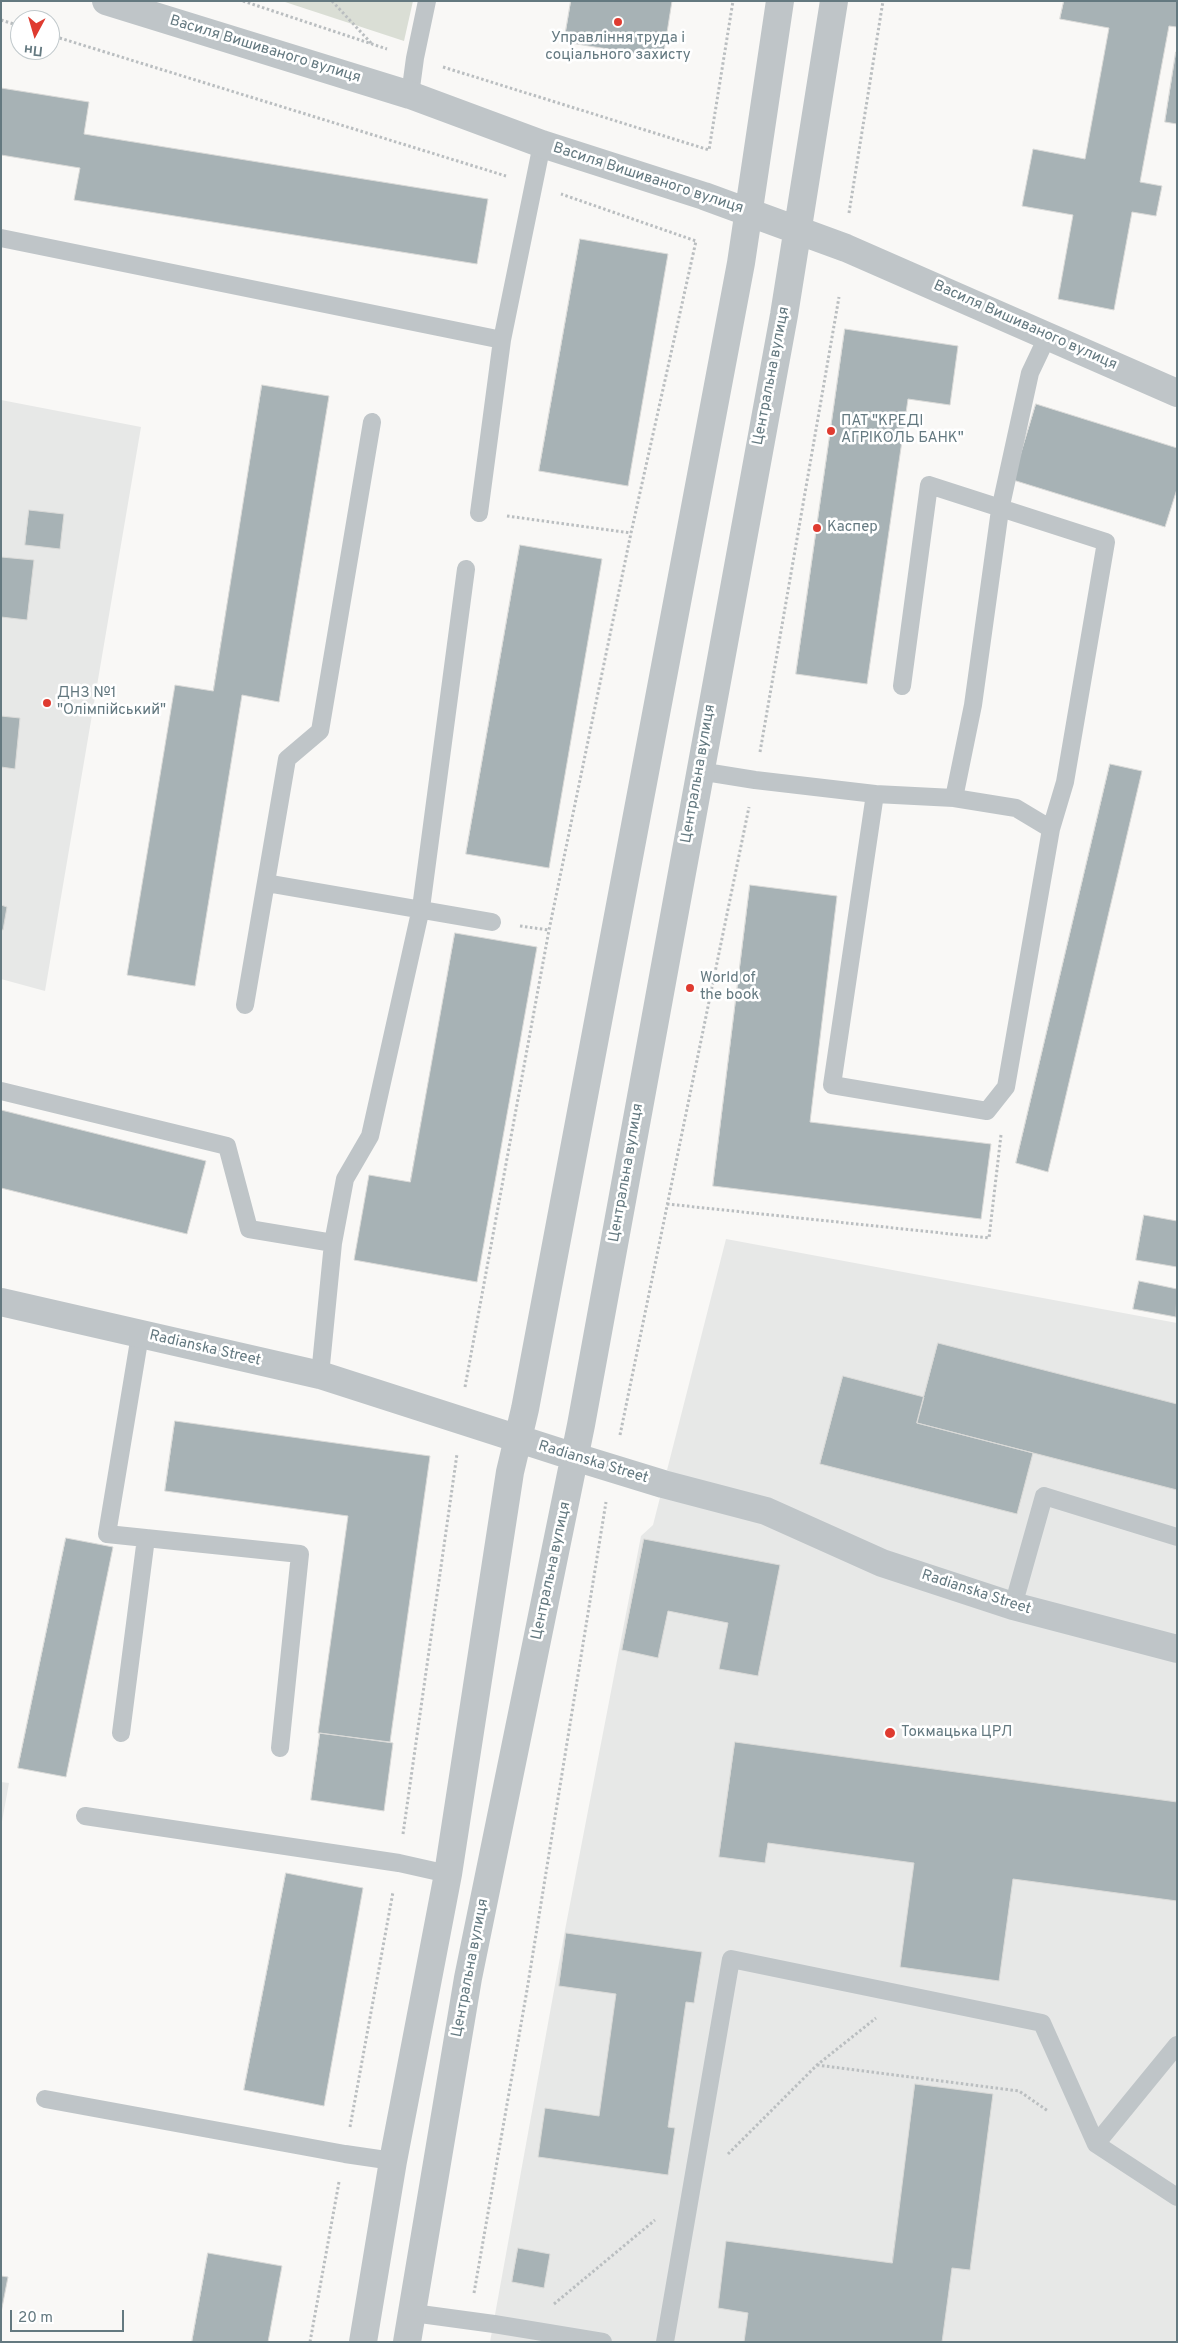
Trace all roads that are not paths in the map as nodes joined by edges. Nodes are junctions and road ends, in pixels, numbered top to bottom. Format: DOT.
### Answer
graph roads {
  1 [pos="106,1"];
  2 [pos="427,1"];
  3 [pos="780,1"];
  4 [pos="834,1"];
  5 [pos="410,95"];
  6 [pos="542,144"];
  7 [pos="748,212"];
  8 [pos="796,231"];
  9 [pos="1,238"];
  10 [pos="1048,335"];
  11 [pos="502,340"];
  12 [pos="1177,393"];
  13 [pos="372,422"];
  14 [pos="1000,510"];
  15 [pos="479,513"];
  16 [pos="466,569"];
  17 [pos="902,686"];
  18 [pos="699,771"];
  19 [pos="875,794"];
  20 [pos="954,798"];
  21 [pos="1051,829"];
  22 [pos="266,883"];
  23 [pos="421,908"];
  24 [pos="492,922"];
  25 [pos="245,1005"];
  26 [pos="1,1091"];
  27 [pos="333,1243"];
  28 [pos="1,1302"];
  29 [pos="140,1335"];
  30 [pos="320,1375"];
  31 [pos="518,1439"];
  32 [pos="575,1457"];
  33 [pos="1177,1537"];
  34 [pos="146,1538"];
  35 [pos="1012,1606"];
  36 [pos="1177,1649"];
  37 [pos="121,1733"];
  38 [pos="280,1748"];
  39 [pos="85,1816"];
  40 [pos="448,1874"];
  41 [pos="1177,2045"];
  42 [pos="45,2098"];
  43 [pos="1096,2144"];
  44 [pos="394,2161"];
  45 [pos="1177,2197"];
  46 [pos="413,2313"];
  47 [pos="362,2342"];
  48 [pos="407,2342"];
  49 [pos="603,2342"];
  50 [pos="665,2342"];
  1 -- 5 [label="street, Василя Вишиваного вулиця"];
  2 -- 5 [label="lane"];
  3 -- 7 [label="street"];
  4 -- 8 [label="street, Центральна вулиця"];
  5 -- 6 [label="street, Василя Вишиваного вулиця"];
  6 -- 7 [label="street, Василя Вишиваного вулиця"];
  6 -- 11 [label="lane"];
  7 -- 8 [label="street, Василя Вишиваного вулиця"];
  7 -- 31 [label="street"];
  8 -- 10 [label="street, Василя Вишиваного вулиця"];
  8 -- 18 [label="street, Центральна вулиця"];
  9 -- 11 [label="lane"];
  10 -- 12 [label="street, Василя Вишиваного вулиця"];
  10 -- 14 [label="lane"];
  11 -- 15 [label="lane"];
  13 -- 22 [label="lane"];
  14 -- 17 [label="lane"];
  14 -- 20 [label="lane"];
  14 -- 21 [label="lane"];
  16 -- 23 [label="lane"];
  18 -- 19 [label="lane"];
  18 -- 32 [label="street, Центральна вулиця"];
  19 -- 20 [label="lane"];
  19 -- 21 [label="lane"];
  20 -- 21 [label="lane"];
  22 -- 23 [label="lane"];
  22 -- 25 [label="lane"];
  23 -- 24 [label="lane"];
  23 -- 27 [label="lane"];
  26 -- 27 [label="lane"];
  27 -- 30 [label="lane"];
  28 -- 29 [label="street, Radianska Street"];
  29 -- 30 [label="street, Radianska Street"];
  29 -- 34 [label="lane"];
  30 -- 31 [label="street, Radianska Street"];
  31 -- 32 [label="street, Radianska Street"];
  31 -- 40 [label="street"];
  32 -- 35 [label="street, Radianska Street"];
  32 -- 46 [label="street, Центральна вулиця"];
  33 -- 35 [label="lane"];
  34 -- 37 [label="lane"];
  34 -- 38 [label="lane"];
  35 -- 36 [label="street, Radianska Street"];
  39 -- 40 [label="lane"];
  40 -- 44 [label="street"];
  41 -- 43 [label="lane"];
  42 -- 44 [label="lane"];
  43 -- 45 [label="lane"];
  43 -- 50 [label="lane"];
  44 -- 47 [label="street"];
  46 -- 48 [label="street, Центральна вулиця"];
  46 -- 49 [label="lane"];
}
